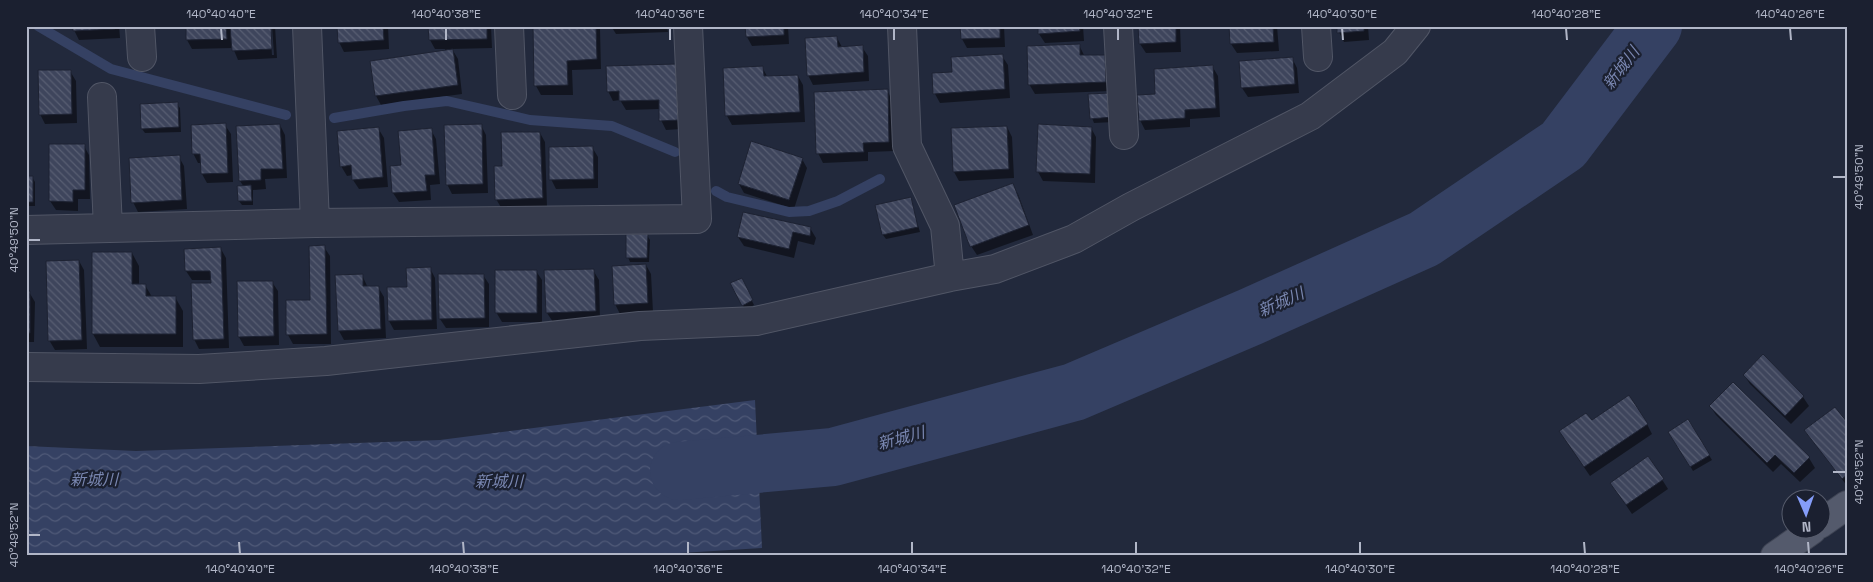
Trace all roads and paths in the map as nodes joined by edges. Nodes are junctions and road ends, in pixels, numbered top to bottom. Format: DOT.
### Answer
graph roads {
  1 [pos="140,26"];
  2 [pos="307,26"];
  3 [pos="509,26"];
  4 [pos="688,26"];
  5 [pos="902,26"];
  6 [pos="1118,26"];
  7 [pos="1316,26"];
  8 [pos="1416,26"];
  9 [pos="142,57"];
  10 [pos="1318,57"];
  11 [pos="512,95"];
  12 [pos="102,98"];
  13 [pos="1124,135"];
  14 [pos="315,223"];
  15 [pos="108,228"];
  16 [pos="26,230"];
  17 [pos="950,277"];
  18 [pos="26,367"];
  19 [pos="1847,505"];
  20 [pos="1830,517"];
  21 [pos="1799,540"];
  22 [pos="1783,553"];
  1 -- 9 [label="street"];
  2 -- 14 [label="street"];
  3 -- 11 [label="street"];
  4 -- 14 [label="street"];
  5 -- 17 [label="street"];
  6 -- 13 [label="street"];
  7 -- 10 [label="street"];
  8 -- 17 [label="street"];
  12 -- 15 [label="street"];
  14 -- 15 [label="street"];
  15 -- 16 [label="street"];
  17 -- 18 [label="street"];
  19 -- 20 [label="main road"];
  21 -- 22 [label="main road"];
}
